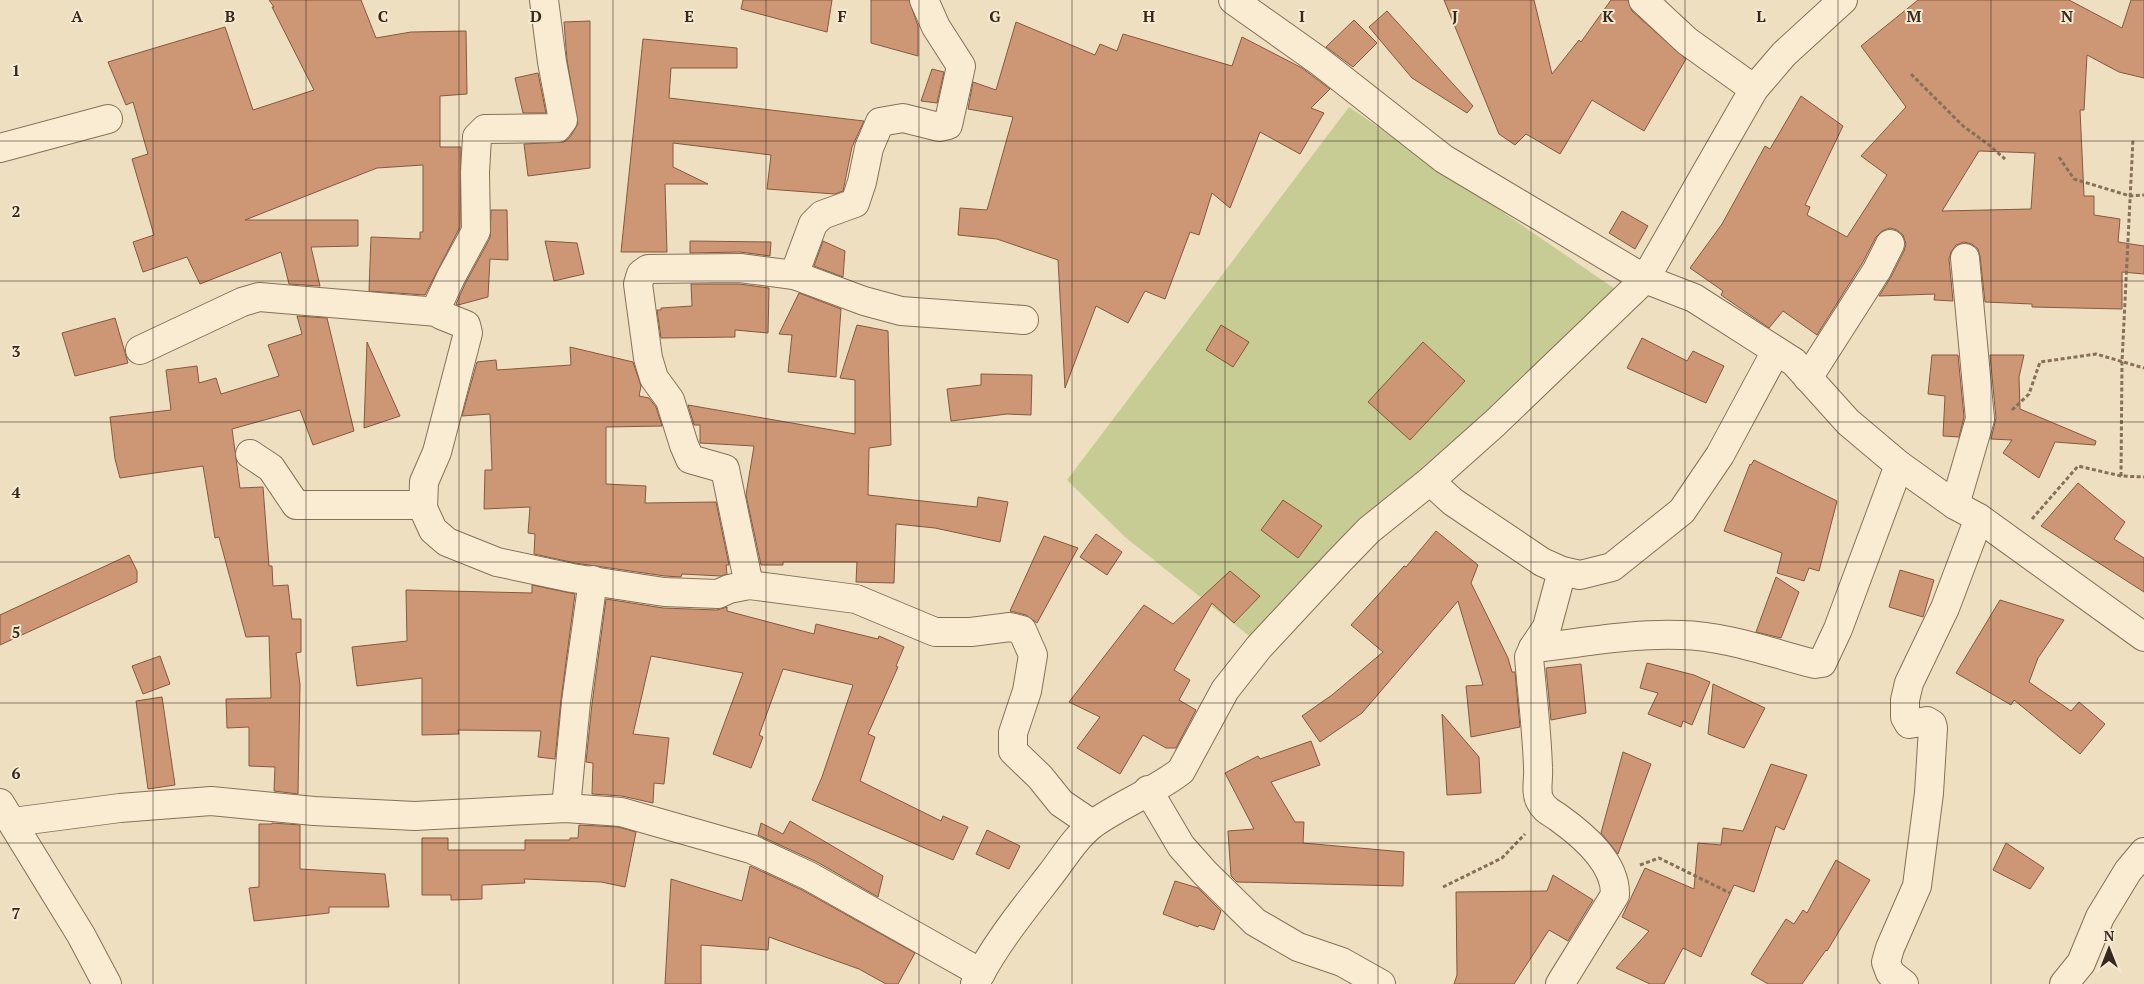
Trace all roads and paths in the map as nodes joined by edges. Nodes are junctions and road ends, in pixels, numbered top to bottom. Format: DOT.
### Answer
graph roads {
  1 [pos="544,0"];
  2 [pos="924,0"];
  3 [pos="1233,0"];
  4 [pos="1643,0"];
  5 [pos="1843,0"];
  6 [pos="1911,74"];
  7 [pos="1754,89"];
  8 [pos="108,119"];
  9 [pos="2133,139"];
  10 [pos="0,148"];
  11 [pos="2060,157"];
  12 [pos="2005,159"];
  13 [pos="2144,195"];
  14 [pos="2130,196"];
  15 [pos="1890,244"];
  16 [pos="1965,258"];
  17 [pos="794,275"];
  18 [pos="1645,279"];
  19 [pos="438,312"];
  20 [pos="1024,320"];
  21 [pos="140,350"];
  22 [pos="1776,351"];
  23 [pos="2122,362"];
  24 [pos="2144,368"];
  25 [pos="1808,378"];
  26 [pos="1980,419"];
  27 [pos="250,454"];
  28 [pos="1899,465"];
  29 [pos="2121,476"];
  30 [pos="2144,477"];
  31 [pos="1430,481"];
  32 [pos="423,505"];
  33 [pos="1955,505"];
  34 [pos="1979,518"];
  35 [pos="2014,544"];
  36 [pos="1562,571"];
  37 [pos="594,580"];
  38 [pos="749,585"];
  39 [pos="2144,637"];
  40 [pos="1533,648"];
  41 [pos="1148,790"];
  42 [pos="566,808"];
  43 [pos="1546,811"];
  44 [pos="6,813"];
  45 [pos="1092,824"];
  46 [pos="2144,852"];
  47 [pos="1611,875"];
  48 [pos="1443,886"];
  49 [pos="1730,893"];
  50 [pos="978,979"];
  51 [pos="1889,980"];
  52 [pos="107,984"];
  53 [pos="1381,984"];
  54 [pos="1560,984"];
  55 [pos="2064,984"];
  1 -- 19 [label="street"];
  2 -- 17 [label="street"];
  3 -- 18 [label="street"];
  4 -- 7 [label="street"];
  5 -- 7 [label="street"];
  6 -- 12 [label="path"];
  7 -- 18 [label="street"];
  8 -- 10 [label="street"];
  9 -- 14 [label="path"];
  11 -- 14 [label="path"];
  13 -- 14 [label="path"];
  14 -- 23 [label="path"];
  15 -- 25 [label="street"];
  16 -- 26 [label="street"];
  17 -- 20 [label="street"];
  17 -- 38 [label="street"];
  18 -- 22 [label="street"];
  18 -- 31 [label="street"];
  19 -- 21 [label="street"];
  19 -- 32 [label="street"];
  22 -- 25 [label="street"];
  22 -- 36 [label="street"];
  23 -- 24 [label="path"];
  23 -- 26 [label="path"];
  23 -- 29 [label="path"];
  25 -- 28 [label="street"];
  26 -- 33 [label="street"];
  27 -- 32 [label="street"];
  28 -- 33 [label="street"];
  28 -- 40 [label="street"];
  29 -- 30 [label="path"];
  29 -- 35 [label="path"];
  31 -- 36 [label="street"];
  31 -- 41 [label="street"];
  32 -- 37 [label="street"];
  33 -- 34 [label="street"];
  34 -- 35 [label="street"];
  34 -- 51 [label="street"];
  35 -- 39 [label="street"];
  36 -- 40 [label="street"];
  37 -- 38 [label="street"];
  37 -- 42 [label="street"];
  38 -- 45 [label="street"];
  40 -- 43 [label="street"];
  41 -- 45 [label="street"];
  41 -- 53 [label="street"];
  42 -- 44 [label="street"];
  42 -- 50 [label="street"];
  43 -- 47 [label="street"];
  43 -- 48 [label="path"];
  44 -- 52 [label="street"];
  45 -- 50 [label="street"];
  46 -- 55 [label="street"];
  47 -- 49 [label="path"];
  47 -- 54 [label="street"];
}
